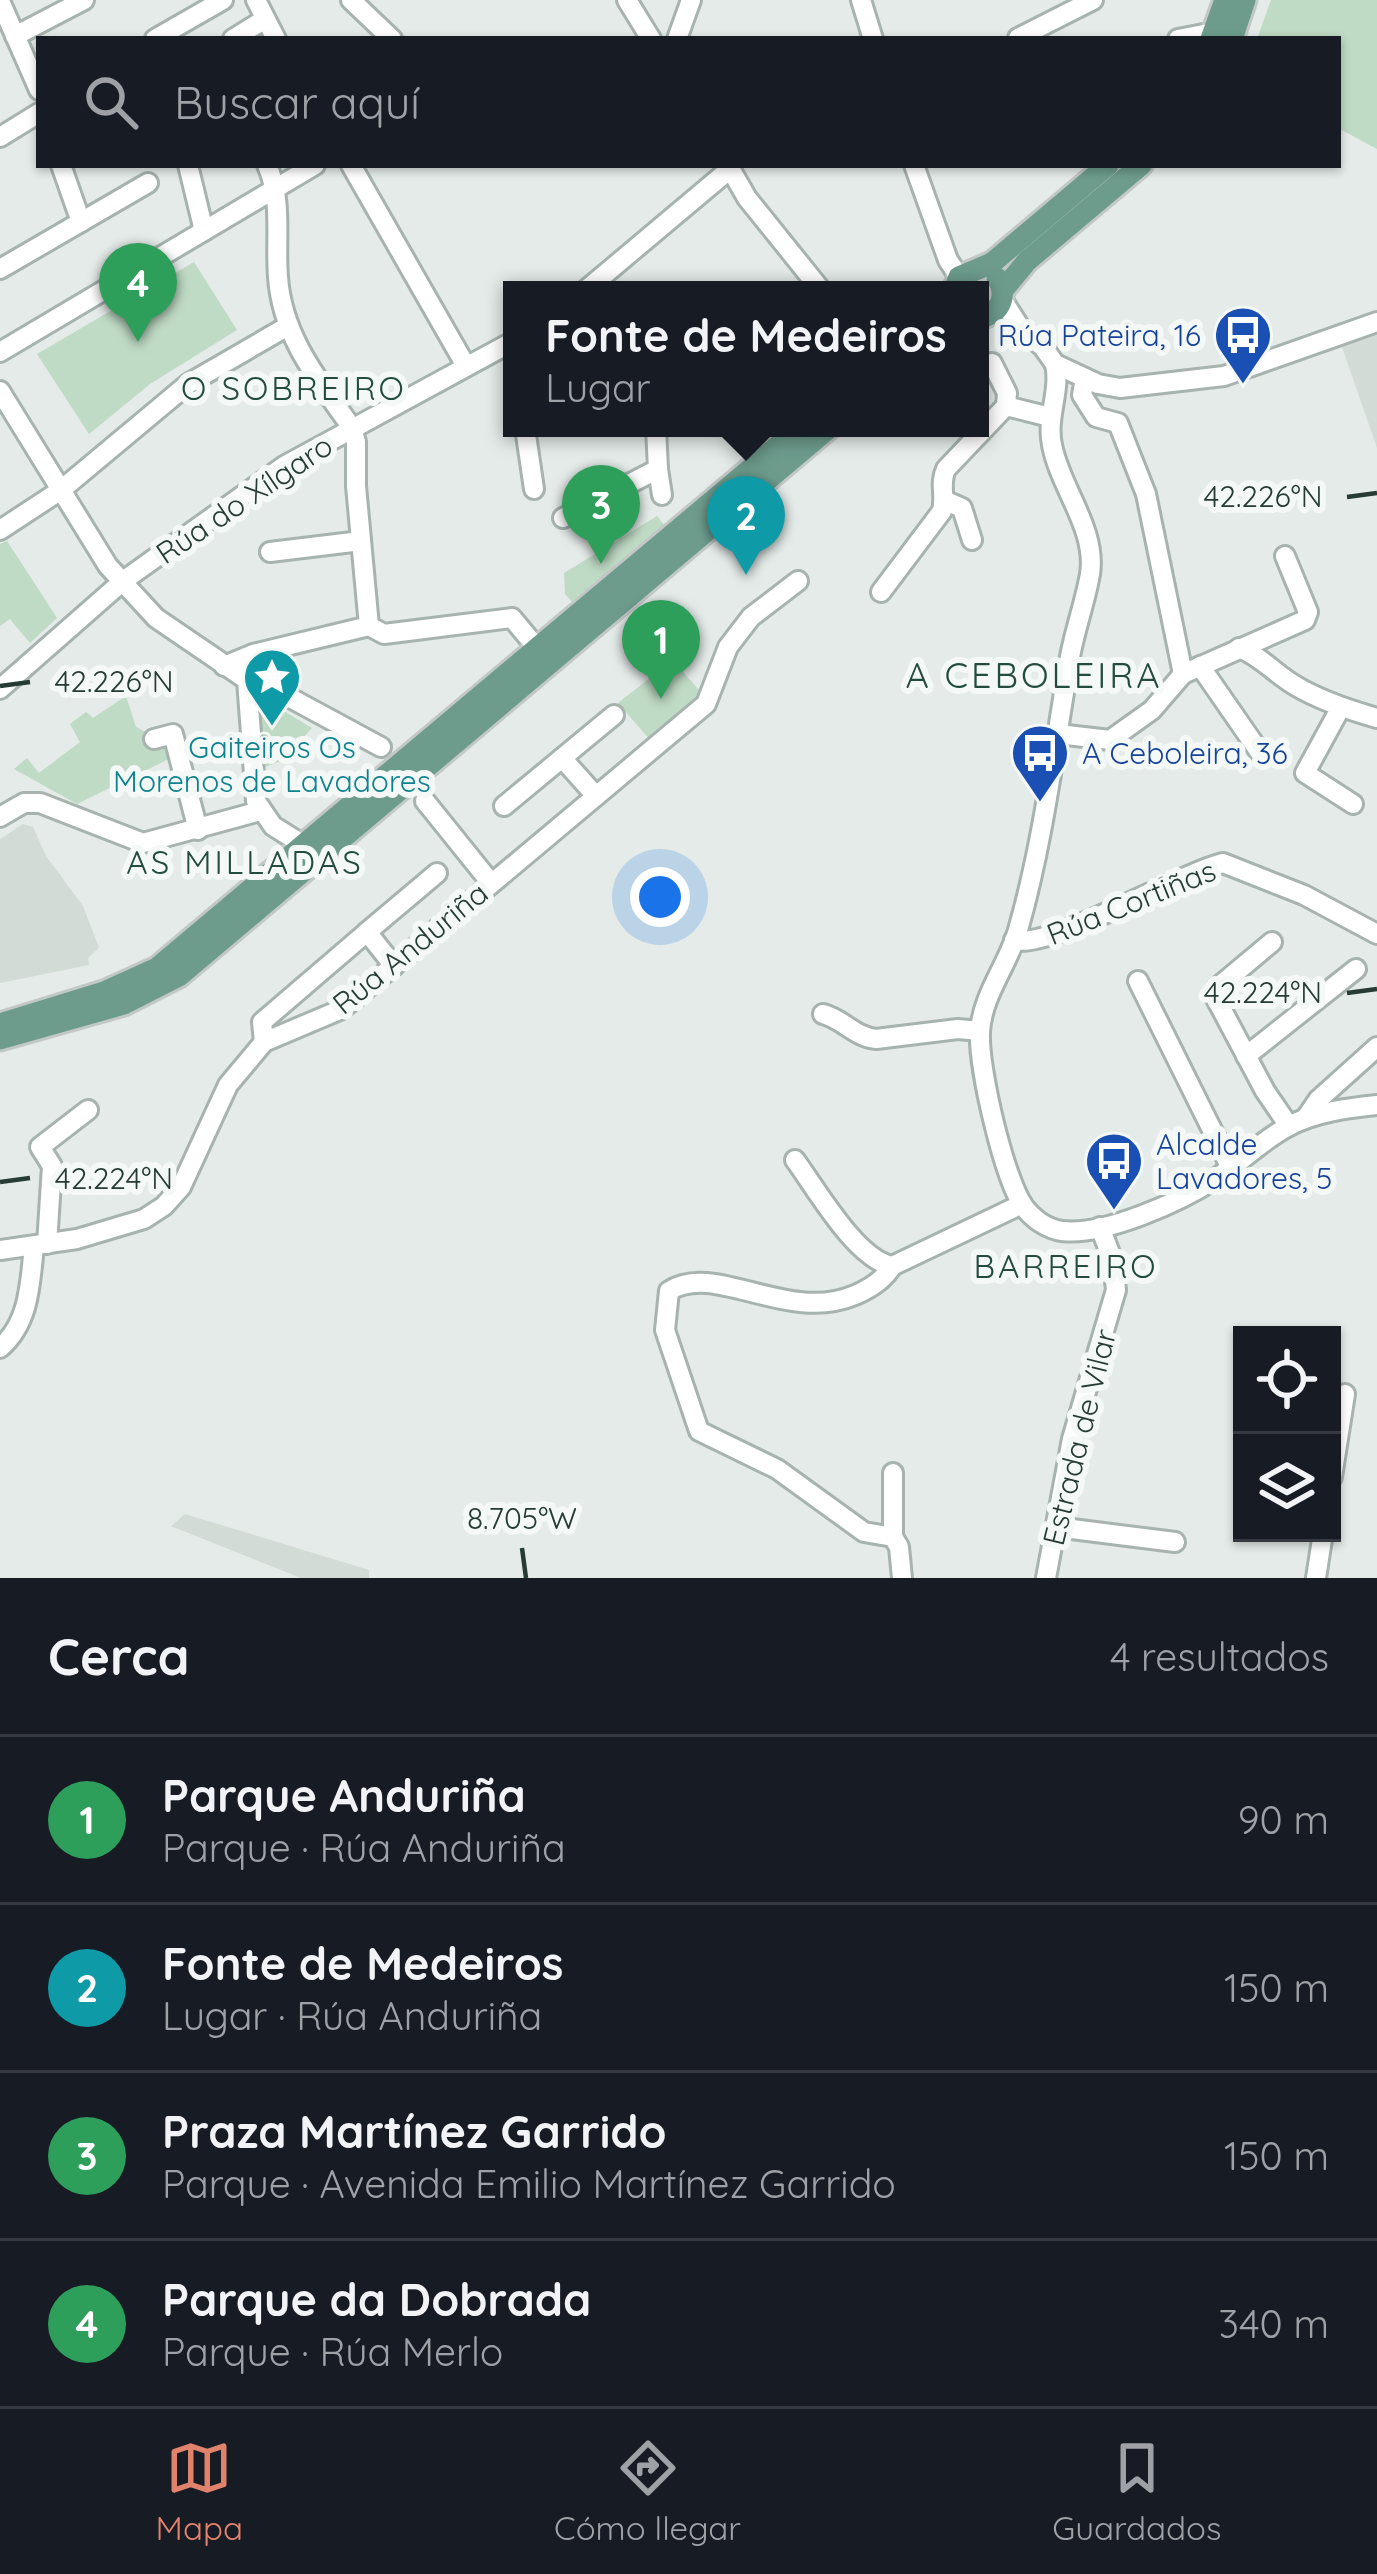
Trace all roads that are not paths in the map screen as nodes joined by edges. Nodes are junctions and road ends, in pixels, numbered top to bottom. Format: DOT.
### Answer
graph roads {
  1 [pos="84,0"];
  2 [pos="351,0"];
  3 [pos="627,0"];
  4 [pos="691,0"];
  5 [pos="861,0"];
  6 [pos="1094,0"];
  7 [pos="1225,0"];
  8 [pos="1245,0"];
  9 [pos="0,1"];
  10 [pos="216,2"];
  11 [pos="261,9"];
  12 [pos="15,36"];
  13 [pos="162,36"];
  14 [pos="235,36"];
  15 [pos="275,36"];
  16 [pos="389,36"];
  17 [pos="648,36"];
  18 [pos="678,36"];
  19 [pos="872,36"];
  20 [pos="1022,36"];
  21 [pos="1219,36"];
  22 [pos="1220,36"];
  23 [pos="36,83"];
  24 [pos="36,115"];
  25 [pos="0,137"];
  26 [pos="63,168"];
  27 [pos="189,168"];
  28 [pos="268,168"];
  29 [pos="308,168"];
  30 [pos="353,168"];
  31 [pos="728,168"];
  32 [pos="730,168"];
  33 [pos="922,168"];
  34 [pos="1104,168"];
  35 [pos="1137,168"];
  36 [pos="148,183"];
  37 [pos="277,187"];
  38 [pos="81,222"];
  39 [pos="204,231"];
  40 [pos="982,268"];
  41 [pos="0,269"];
  42 [pos="602,281"];
  43 [pos="813,281"];
  44 [pos="956,281"];
  45 [pos="962,281"];
  46 [pos="1003,295"];
  47 [pos="989,315"];
  48 [pos="989,320"];
  49 [pos="1377,322"];
  50 [pos="289,326"];
  51 [pos="1021,329"];
  52 [pos="503,348"];
  53 [pos="0,352"];
  54 [pos="1055,364"];
  55 [pos="466,366"];
  56 [pos="991,374"];
  57 [pos="1085,378"];
  58 [pos="0,392"];
  59 [pos="1006,406"];
  60 [pos="1050,417"];
  61 [pos="989,424"];
  62 [pos="352,428"];
  63 [pos="526,437"];
  64 [pos="656,437"];
  65 [pos="788,437"];
  66 [pos="818,437"];
  67 [pos="976,437"];
  68 [pos="658,469"];
  69 [pos="534,489"];
  70 [pos="61,490"];
  71 [pos="662,495"];
  72 [pos="944,500"];
  73 [pos="563,518"];
  74 [pos="0,530"];
  75 [pos="972,540"];
  76 [pos="361,542"];
  77 [pos="270,552"];
  78 [pos="1286,556"];
  79 [pos="123,581"];
  80 [pos="798,581"];
  81 [pos="881,592"];
  82 [pos="369,626"];
  83 [pos="537,648"];
  84 [pos="1239,648"];
  85 [pos="224,666"];
  86 [pos="1192,670"];
  87 [pos="247,680"];
  88 [pos="0,688"];
  89 [pos="1341,707"];
  90 [pos="614,715"];
  91 [pos="1377,718"];
  92 [pos="1058,734"];
  93 [pos="154,739"];
  94 [pos="381,747"];
  95 [pos="1261,754"];
  96 [pos="562,758"];
  97 [pos="596,796"];
  98 [pos="425,801"];
  99 [pos="1353,804"];
  100 [pos="504,806"];
  101 [pos="260,811"];
  102 [pos="0,817"];
  103 [pos="198,830"];
  104 [pos="313,850"];
  105 [pos="437,872"];
  106 [pos="490,883"];
  107 [pos="367,932"];
  108 [pos="1377,934"];
  109 [pos="1014,940"];
  110 [pos="1272,942"];
  111 [pos="173,956"];
  112 [pos="394,966"];
  113 [pos="1356,969"];
  114 [pos="1138,981"];
  115 [pos="0,1011"];
  116 [pos="823,1014"];
  117 [pos="0,1024"];
  118 [pos="980,1031"];
  119 [pos="0,1040"];
  120 [pos="264,1042"];
  121 [pos="1377,1047"];
  122 [pos="1246,1056"];
  123 [pos="1377,1105"];
  124 [pos="88,1110"];
  125 [pos="1297,1122"];
  126 [pos="795,1160"];
  127 [pos="1231,1168"];
  128 [pos="1022,1204"];
  129 [pos="1100,1227"];
  130 [pos="40,1245"];
  131 [pos="0,1250"];
  132 [pos="892,1266"];
  133 [pos="0,1348"];
  134 [pos="1345,1394"];
  135 [pos="1339,1434"];
  136 [pos="893,1473"];
  137 [pos="1056,1527"];
  138 [pos="893,1537"];
  139 [pos="1174,1542"];
  140 [pos="1322,1542"];
  141 [pos="902,1578"];
  142 [pos="1046,1578"];
  143 [pos="1316,1578"];
  1 -- 12 [label="street"];
  2 -- 16 [label="street"];
  3 -- 17 [label="street"];
  4 -- 18 [label="street"];
  5 -- 19 [label="street"];
  6 -- 20 [label="street"];
  7 -- 21 [label="main road"];
  8 -- 22 [label="main road"];
  9 -- 12 [label="street"];
  10 -- 13 [label="street"];
  11 -- 14 [label="street"];
  11 -- 15 [label="street"];
  12 -- 23 [label="street"];
  24 -- 25 [label="street"];
  26 -- 38 [label="street"];
  27 -- 39 [label="street"];
  28 -- 37 [label="street"];
  29 -- 37 [label="street"];
  30 -- 55 [label="street"];
  31 -- 42 [label="street"];
  32 -- 43 [label="street"];
  33 -- 44 [label="street"];
  34 -- 40 [label="main road"];
  35 -- 46 [label="main road"];
  36 -- 38 [label="street"];
  37 -- 39 [label="street"];
  37 -- 50 [label="street"];
  38 -- 41 [label="street"];
  39 -- 53 [label="street"];
  40 -- 45 [label="main road"];
  40 -- 46 [label="main road"];
  46 -- 47 [label="main road"];
  46 -- 51 [label="street"];
  48 -- 51 [label="street"];
  49 -- 57 [label="street"];
  50 -- 62 [label="street"];
  50 -- 70 [label="street"];
  51 -- 54 [label="street"];
  52 -- 55 [label="street, Rúa do Xílgaro"];
  54 -- 57 [label="street"];
  54 -- 60 [label="street"];
  55 -- 62 [label="street, Rúa do Xílgaro"];
  56 -- 59 [label="street"];
  57 -- 86 [label="street"];
  58 -- 70 [label="street"];
  59 -- 60 [label="street"];
  59 -- 61 [label="street"];
  60 -- 92 [label="street"];
  62 -- 76 [label="street"];
  62 -- 79 [label="street, Rúa do Xílgaro"];
  63 -- 69 [label="street"];
  64 -- 68 [label="street"];
  65 -- 83 [label="main road"];
  66 -- 104 [label="main road"];
  67 -- 72 [label="street"];
  68 -- 71 [label="street"];
  68 -- 73 [label="street"];
  70 -- 74 [label="street"];
  70 -- 79 [label="street"];
  72 -- 75 [label="street"];
  72 -- 81 [label="street"];
  76 -- 77 [label="street"];
  76 -- 82 [label="street"];
  78 -- 84 [label="street"];
  79 -- 85 [label="street"];
  79 -- 88 [label="street, Rúa do Xílgaro"];
  80 -- 97 [label="street, Rúa Anduriña"];
  82 -- 83 [label="street"];
  82 -- 85 [label="street"];
  83 -- 104 [label="main road"];
  84 -- 86 [label="street"];
  84 -- 89 [label="street"];
  85 -- 87 [label="street"];
  86 -- 92 [label="street"];
  86 -- 95 [label="street"];
  87 -- 94 [label="street"];
  87 -- 101 [label="street"];
  89 -- 91 [label="street"];
  89 -- 99 [label="street"];
  90 -- 96 [label="street"];
  92 -- 109 [label="street"];
  93 -- 103 [label="street"];
  96 -- 97 [label="street"];
  96 -- 100 [label="street"];
  97 -- 106 [label="street, Rúa Anduriña"];
  98 -- 106 [label="street"];
  101 -- 103 [label="street"];
  101 -- 104 [label="street"];
  102 -- 103 [label="street"];
  104 -- 111 [label="main road"];
  104 -- 119 [label="main road"];
  105 -- 107 [label="street"];
  106 -- 112 [label="street, Rúa Anduriña"];
  107 -- 112 [label="street"];
  107 -- 120 [label="street"];
  108 -- 109 [label="street, Rúa Cortiñas"];
  109 -- 118 [label="street"];
  110 -- 122 [label="street"];
  111 -- 115 [label="main road"];
  111 -- 117 [label="main road"];
  112 -- 120 [label="street, Rúa Anduriña"];
  113 -- 122 [label="street"];
  114 -- 127 [label="street"];
  116 -- 118 [label="street"];
  118 -- 128 [label="street"];
  120 -- 130 [label="street, Rúa Anduriña"];
  121 -- 125 [label="street"];
  122 -- 125 [label="street"];
  123 -- 125 [label="street"];
  124 -- 130 [label="street"];
  125 -- 127 [label="street"];
  126 -- 132 [label="street"];
  127 -- 129 [label="street"];
  128 -- 129 [label="street"];
  128 -- 132 [label="street"];
  129 -- 137 [label="street, Estrada de Vilar"];
  130 -- 131 [label="street, Rúa Anduriña"];
  130 -- 133 [label="street"];
  132 -- 138 [label="street"];
  134 -- 135 [label="street"];
  136 -- 138 [label="street"];
  137 -- 139 [label="street"];
  137 -- 142 [label="street, Estrada de Vilar"];
  138 -- 141 [label="street"];
  140 -- 143 [label="street"];
}
